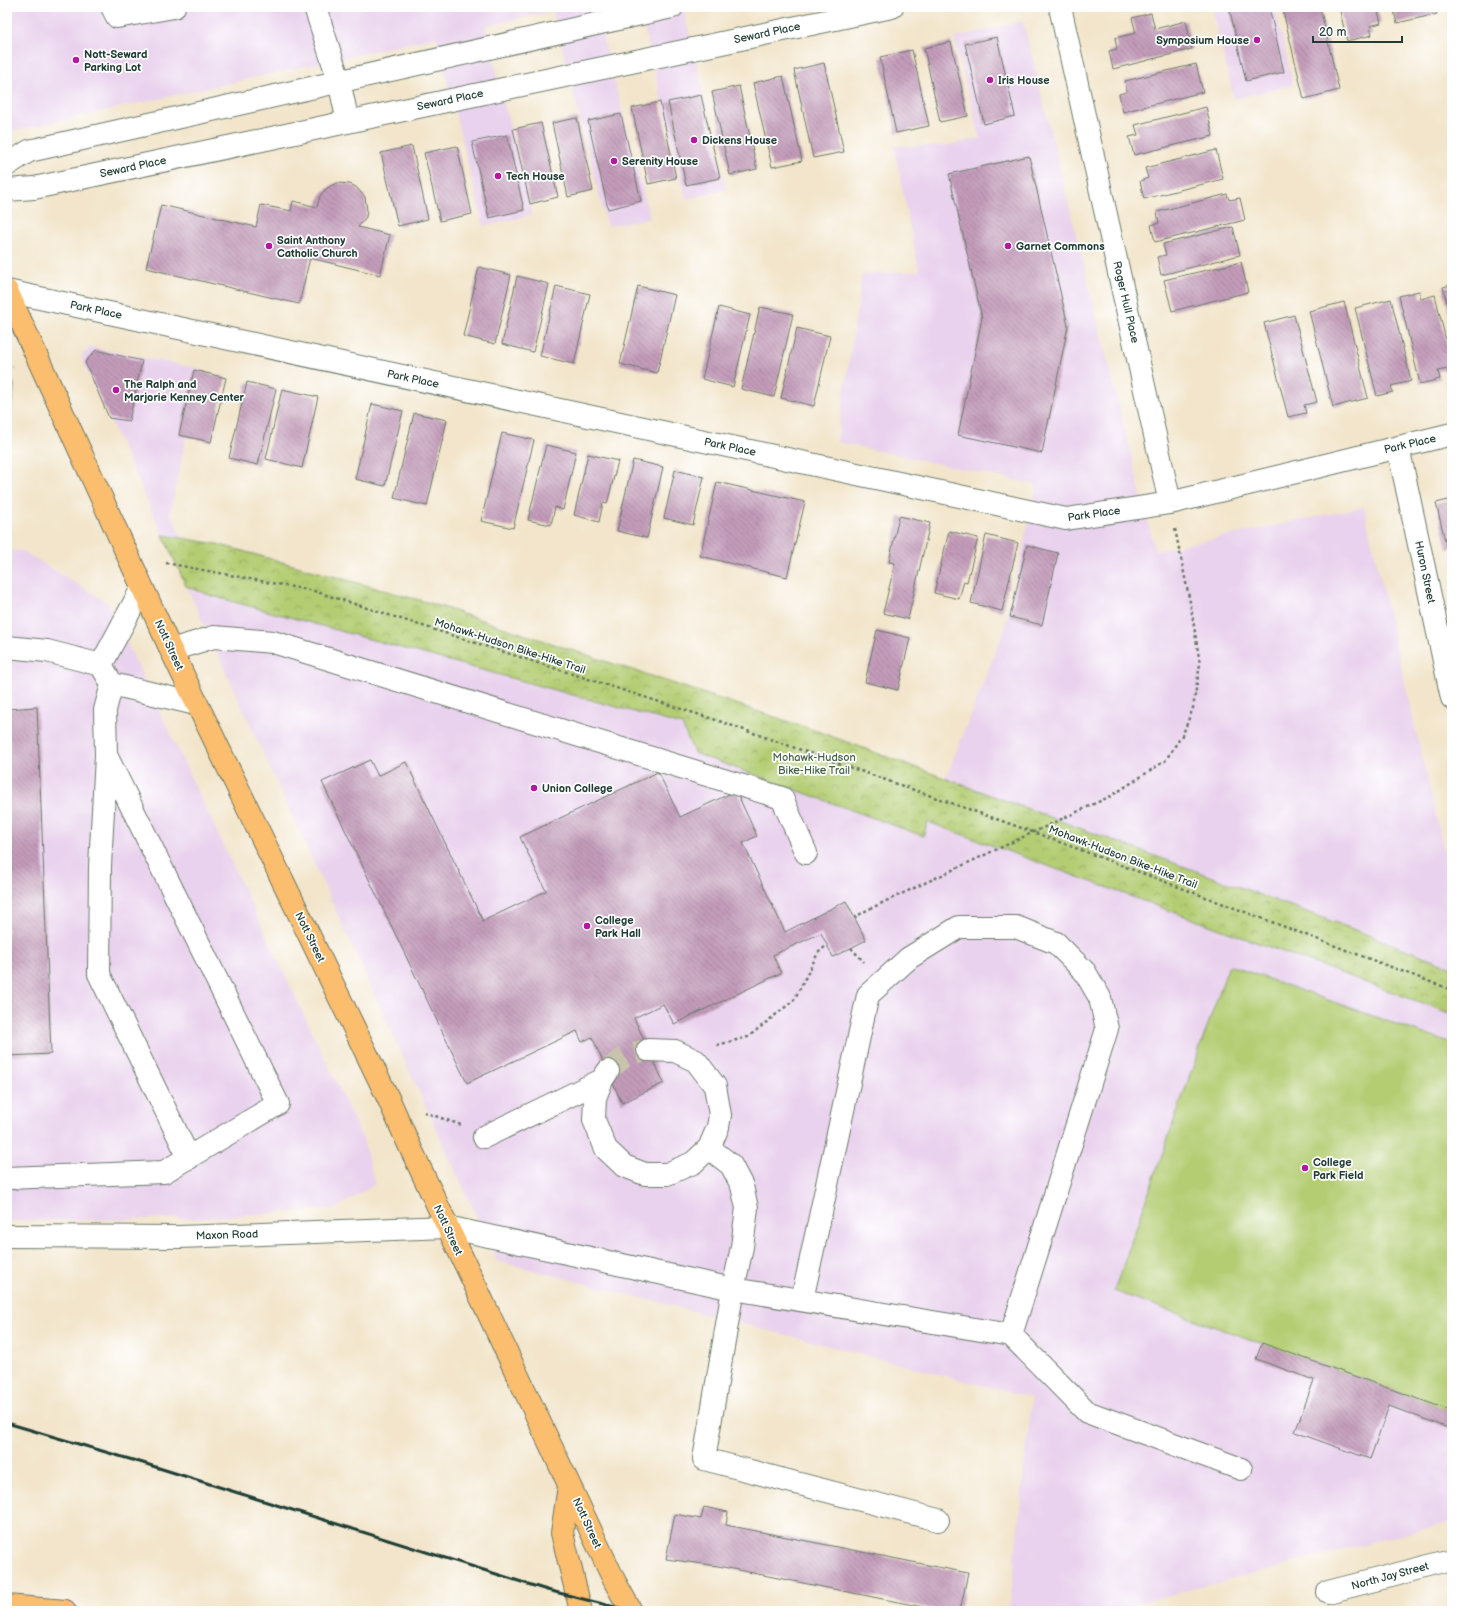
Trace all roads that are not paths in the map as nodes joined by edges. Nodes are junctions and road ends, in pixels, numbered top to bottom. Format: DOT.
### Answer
graph roads {
  1 [pos="112,7"];
  2 [pos="174,7"];
  3 [pos="315,7"];
  4 [pos="672,7"];
  5 [pos="892,7"];
  6 [pos="1060,7"];
  7 [pos="339,81"];
  8 [pos="348,122"];
  9 [pos="7,165"];
  10 [pos="7,190"];
  11 [pos="7,291"];
  12 [pos="1452,434"];
  13 [pos="1398,447"];
  14 [pos="1170,502"];
  15 [pos="142,588"];
  16 [pos="7,647"];
  17 [pos="171,650"];
  18 [pos="101,665"];
  19 [pos="112,684"];
  20 [pos="1452,698"];
  21 [pos="196,704"];
  22 [pos="106,755"];
  23 [pos="806,853"];
  24 [pos="648,1050"];
  25 [pos="484,1137"];
  26 [pos="709,1148"];
  27 [pos="189,1158"];
  28 [pos="7,1178"];
  29 [pos="447,1227"];
  30 [pos="7,1236"];
  31 [pos="733,1289"];
  32 [pos="802,1300"];
  33 [pos="1010,1335"];
  34 [pos="1241,1469"];
  35 [pos="569,1486"];
  36 [pos="938,1520"];
  37 [pos="1452,1560"];
  38 [pos="615,1582"];
  39 [pos="1328,1592"];
  40 [pos="7,1606"];
  41 [pos="65,1611"];
  42 [pos="581,1611"];
  43 [pos="625,1611"];
  44 [pos="631,1611"];
  1 -- 2 [label="street"];
  3 -- 7 [label="street"];
  4 -- 7 [label="street"];
  5 -- 8 [label="street, Seward Place"];
  6 -- 14 [label="street, Roger Hull Place"];
  7 -- 8 [label="street"];
  7 -- 9 [label="street"];
  8 -- 10 [label="street, Seward Place"];
  11 -- 14 [label="street, Park Place"];
  11 -- 15 [label="main road, Nott Street"];
  12 -- 13 [label="street, Park Place"];
  13 -- 14 [label="street, Park Place"];
  13 -- 20 [label="street, Huron Street"];
  15 -- 17 [label="main road, Nott Street"];
  15 -- 18 [label="street"];
  16 -- 18 [label="street"];
  17 -- 21 [label="main road, Nott Street"];
  17 -- 23 [label="street"];
  18 -- 19 [label="street"];
  19 -- 21 [label="street"];
  19 -- 22 [label="street"];
  21 -- 29 [label="main road, Nott Street"];
  22 -- 27 [label="street"];
  22 -- 27 [label="street"];
  24 -- 26 [label="street"];
  25 -- 26 [label="street"];
  26 -- 31 [label="street"];
  27 -- 28 [label="street"];
  29 -- 30 [label="street, Maxon Road"];
  29 -- 31 [label="street, Maxon Road"];
  29 -- 35 [label="main road, Nott Street"];
  31 -- 32 [label="street, Maxon Road"];
  31 -- 36 [label="street"];
  32 -- 33 [label="street, Maxon Road"];
  32 -- 33 [label="street"];
  33 -- 34 [label="street"];
  35 -- 38 [label="main road, Nott Street"];
  35 -- 42 [label="main road"];
  37 -- 39 [label="street, North Jay Street"];
  38 -- 43 [label="main road, Nott Street"];
  38 -- 44 [label="main road, Nott Street"];
  40 -- 41 [label="main road"];
}
